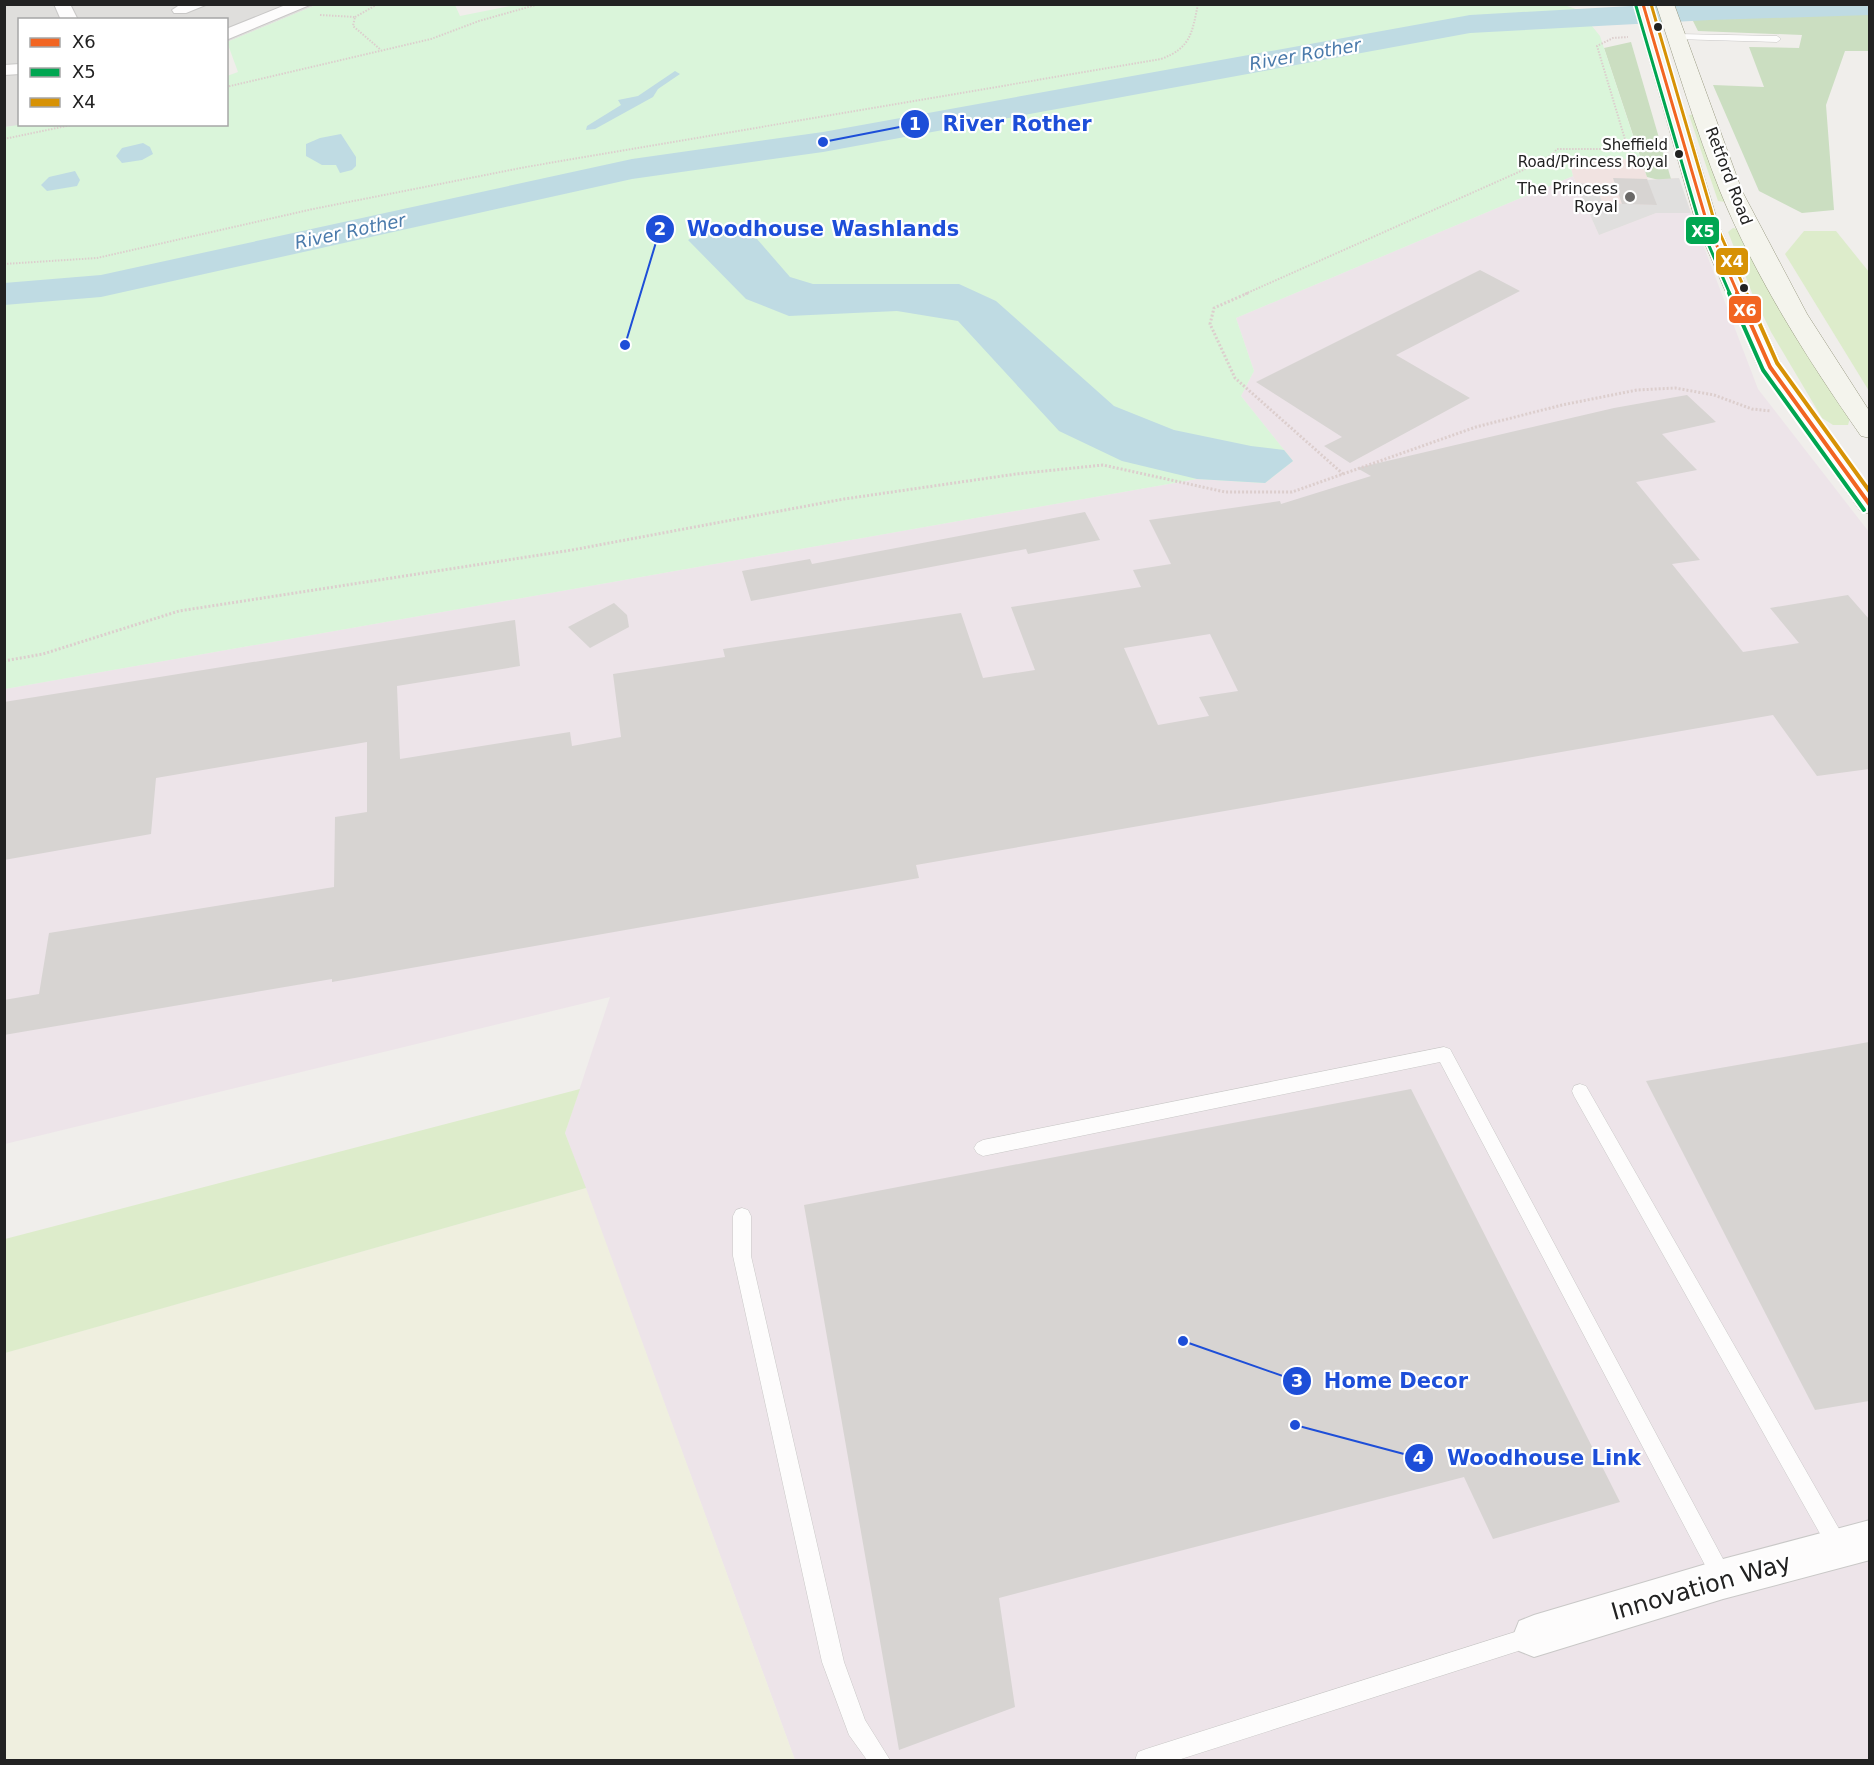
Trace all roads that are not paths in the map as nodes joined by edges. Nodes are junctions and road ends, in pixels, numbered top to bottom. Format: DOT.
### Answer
graph roads {
  1 [pos="62,4"];
  2 [pos="200,4"];
  3 [pos="257,4"];
  4 [pos="1643,4"];
  5 [pos="180,10"];
  6 [pos="310,10"];
  7 [pos="283,13"];
  8 [pos="69,18"];
  9 [pos="1672,22"];
  10 [pos="228,34"];
  11 [pos="1777,39"];
  12 [pos="1869,431"];
  13 [pos="1869,506"];
  14 [pos="1580,1091"];
  15 [pos="983,1148"];
  16 [pos="742,1216"];
  17 [pos="1861,1546"];
  18 [pos="1723,1579"];
  19 [pos="1534,1636"];
  20 [pos="879,1761"];
  21 [pos="1146,1761"];
  1 -- 8 [label="street"];
  2 -- 5 [label="street"];
  3 -- 7 [label="street"];
  4 -- 13 [label="main road, Retford Road"];
  6 -- 7 [label="street"];
  7 -- 10 [label="street"];
  9 -- 11 [label="lane"];
  9 -- 12 [label="main road, Retford Road"];
  14 -- 17 [label="lane"];
  15 -- 18 [label="lane"];
  16 -- 20 [label="lane"];
  17 -- 18 [label="street, Innovation Way"];
  18 -- 19 [label="street, Innovation Way"];
  19 -- 21 [label="lane"];
}
